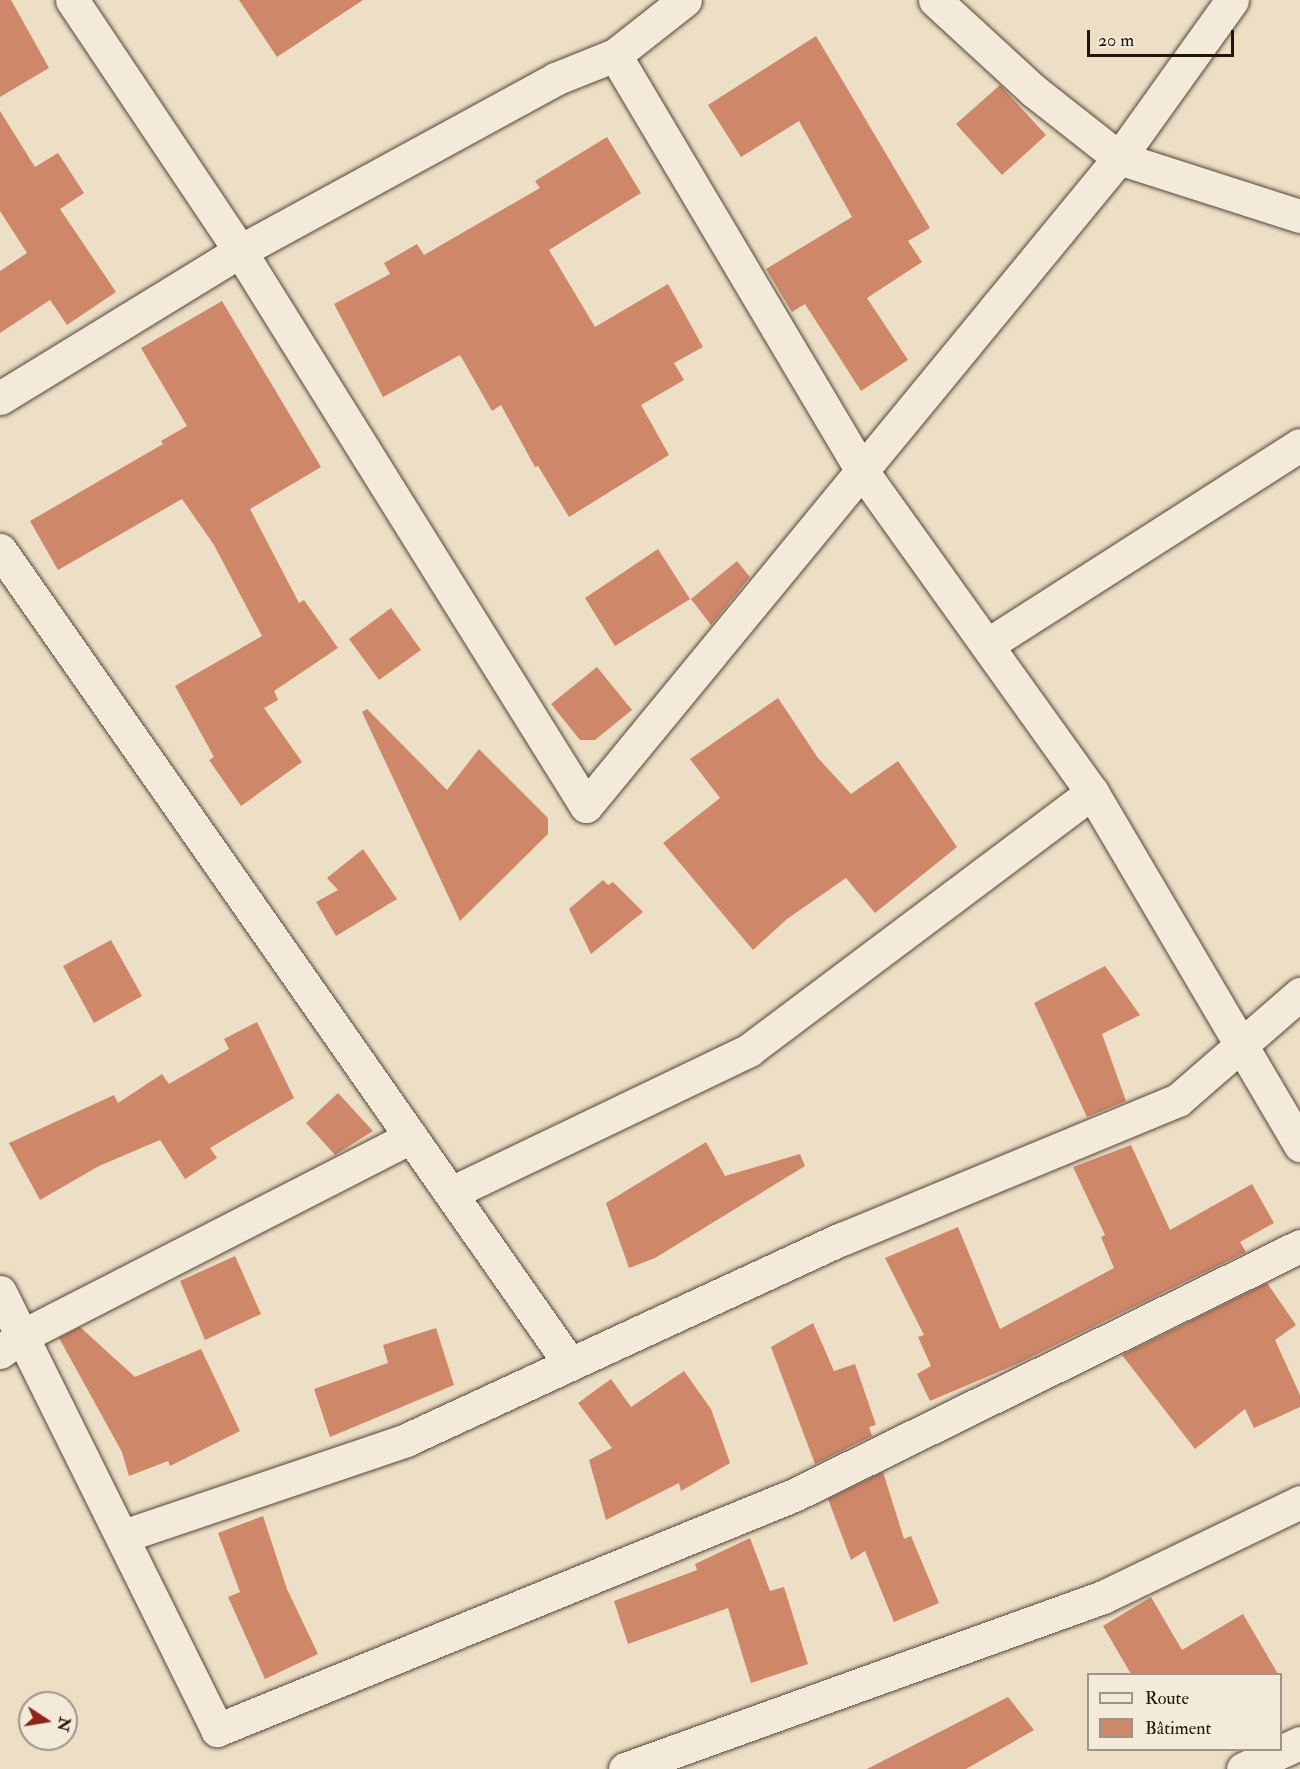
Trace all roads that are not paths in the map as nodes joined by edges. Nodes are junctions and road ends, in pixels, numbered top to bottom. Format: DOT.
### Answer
graph roads {
  1 [pos="72,0"];
  2 [pos="685,0"];
  3 [pos="935,0"];
  4 [pos="1232,0"];
  5 [pos="615,55"];
  6 [pos="1119,158"];
  7 [pos="1300,216"];
  8 [pos="240,251"];
  9 [pos="0,398"];
  10 [pos="1300,445"];
  11 [pos="862,471"];
  12 [pos="0,550"];
  13 [pos="987,645"];
  14 [pos="1092,792"];
  15 [pos="1300,994"];
  16 [pos="1240,1044"];
  17 [pos="411,1137"];
  18 [pos="1300,1145"];
  19 [pos="451,1193"];
  20 [pos="1300,1246"];
  21 [pos="0,1292"];
  22 [pos="11,1344"];
  23 [pos="570,1364"];
  24 [pos="1300,1502"];
  25 [pos="123,1536"];
  26 [pos="1300,1743"];
  27 [pos="625,1769"];
  28 [pos="1243,1769"];
  1 -- 8 [label="street"];
  2 -- 5 [label="street"];
  3 -- 6 [label="street"];
  4 -- 6 [label="street"];
  5 -- 8 [label="street"];
  5 -- 11 [label="street"];
  6 -- 7 [label="street"];
  6 -- 11 [label="street"];
  8 -- 9 [label="street"];
  8 -- 11 [label="street"];
  10 -- 13 [label="street"];
  11 -- 13 [label="street"];
  12 -- 17 [label="street"];
  13 -- 14 [label="street"];
  14 -- 16 [label="street"];
  14 -- 19 [label="street"];
  15 -- 16 [label="street"];
  16 -- 18 [label="street"];
  16 -- 23 [label="street"];
  17 -- 19 [label="street"];
  17 -- 22 [label="street"];
  19 -- 23 [label="street"];
  20 -- 25 [label="street"];
  21 -- 22 [label="street"];
  22 -- 25 [label="street"];
  23 -- 25 [label="street"];
  24 -- 27 [label="street"];
  26 -- 28 [label="street"];
}
